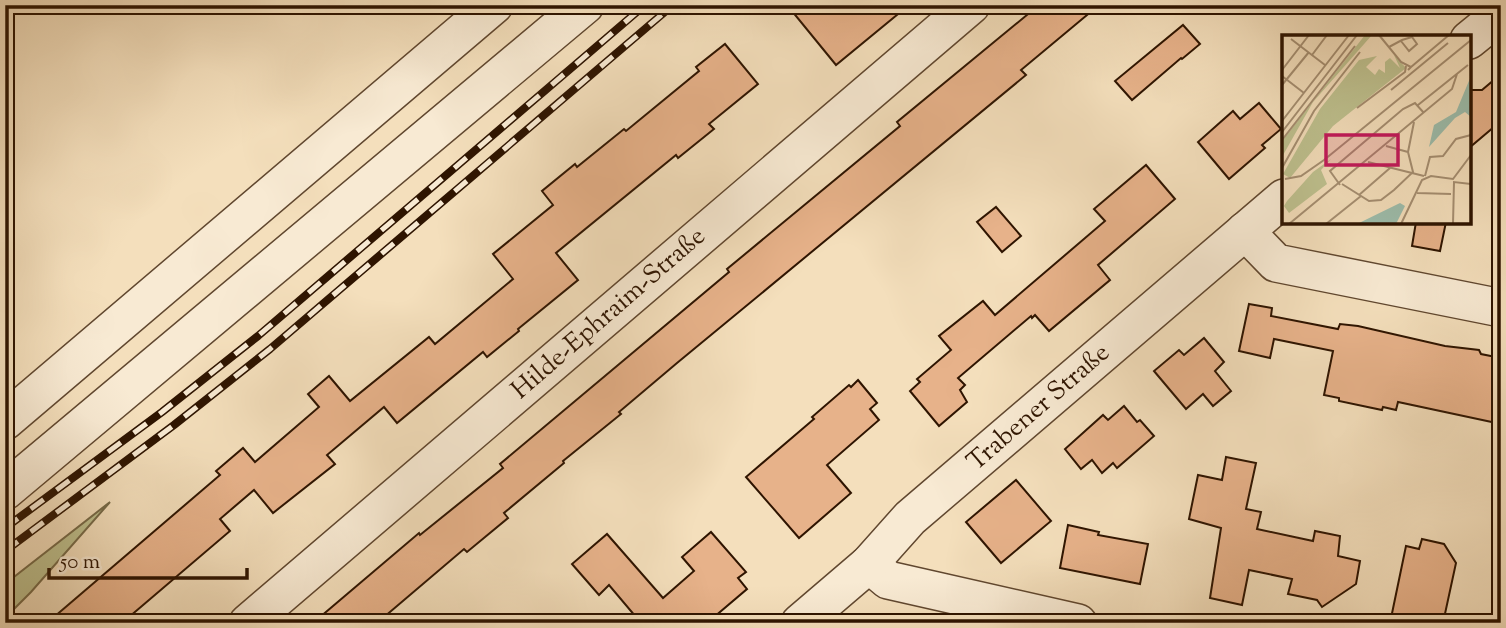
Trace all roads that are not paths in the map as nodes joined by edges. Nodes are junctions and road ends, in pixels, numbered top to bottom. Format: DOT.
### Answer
graph roads {
  1 [pos="494,5"];
  2 [pos="585,5"];
  3 [pos="971,5"];
  4 [pos="1501,14"];
  5 [pos="1471,38"];
  6 [pos="1282,200"];
  7 [pos="1245,231"];
  8 [pos="1501,308"];
  9 [pos="5,421"];
  10 [pos="5,491"];
  11 [pos="869,564"];
  12 [pos="248,623"];
  13 [pos="800,623"];
  14 [pos="1077,623"];
  1 -- 9 [label="street"];
  2 -- 10 [label="street"];
  3 -- 12 [label="street, Hilde-Ephraim-Straße"];
  4 -- 5 [label="street"];
  6 -- 7 [label="street, Trabener Straße"];
  7 -- 8 [label="street"];
  7 -- 11 [label="street, Trabener Straße"];
  11 -- 13 [label="street, Trabener Straße"];
  11 -- 14 [label="street"];
}
